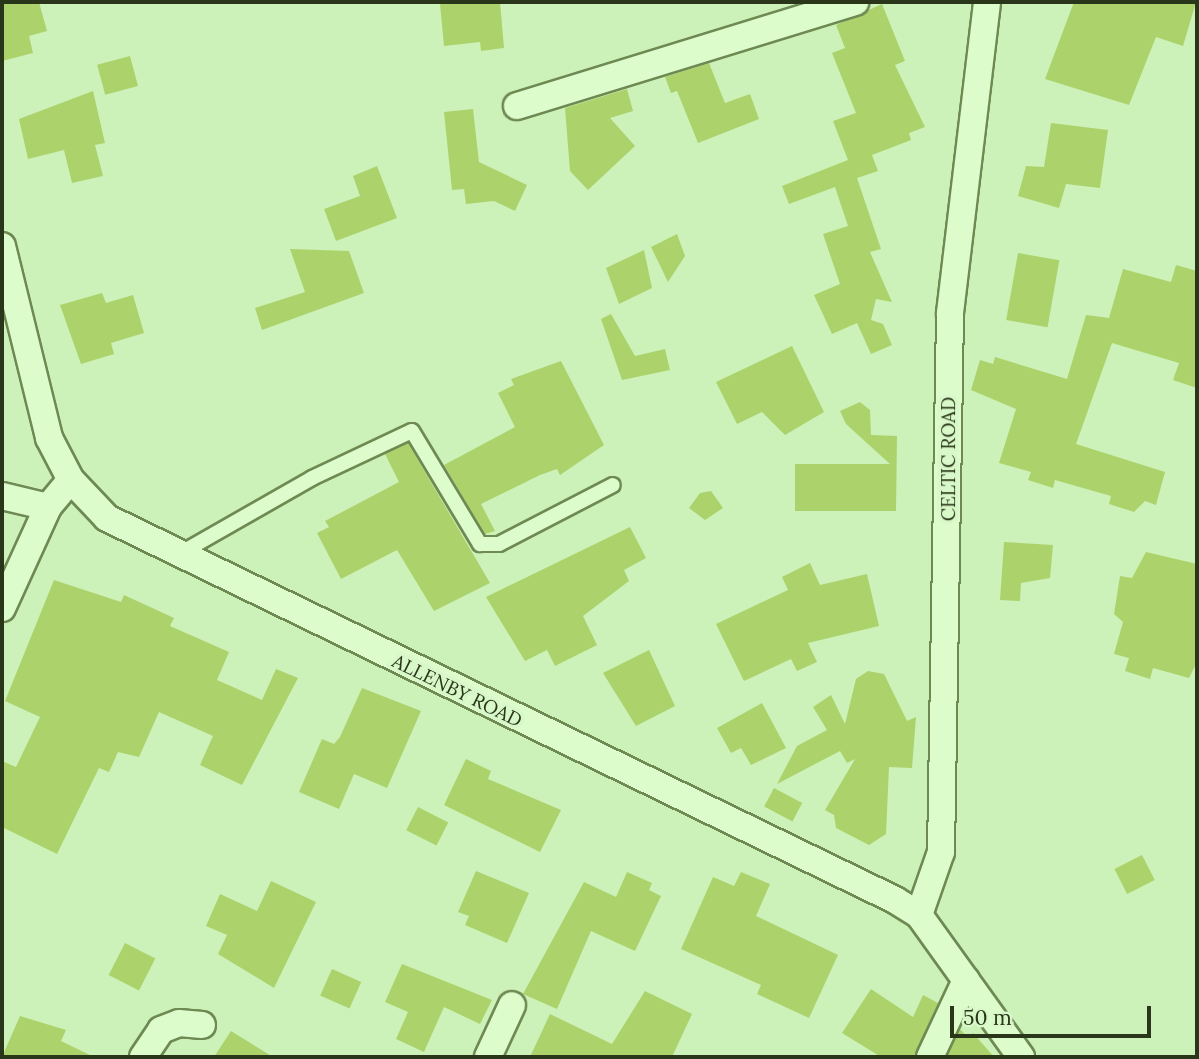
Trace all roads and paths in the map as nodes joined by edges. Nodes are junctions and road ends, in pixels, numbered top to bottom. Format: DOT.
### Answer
graph roads {
  1 [pos="855,2"];
  2 [pos="987,2"];
  3 [pos="517,106"];
  4 [pos="2,246"];
  5 [pos="71,480"];
  6 [pos="613,485"];
  7 [pos="2,496"];
  8 [pos="48,507"];
  9 [pos="177,555"];
  10 [pos="2,608"];
  11 [pos="919,915"];
  12 [pos="966,981"];
  13 [pos="512,1005"];
  14 [pos="202,1025"];
  15 [pos="143,1057"];
  16 [pos="488,1057"];
  17 [pos="930,1057"];
  18 [pos="1021,1057"];
  1 -- 3 [label="street"];
  2 -- 11 [label="street, CELTIC ROAD"];
  4 -- 5 [label="street, ALLENBY ROAD"];
  5 -- 8 [label="street"];
  5 -- 9 [label="street, ALLENBY ROAD"];
  6 -- 9 [label="lane"];
  7 -- 8 [label="street"];
  8 -- 10 [label="street"];
  9 -- 11 [label="street, ALLENBY ROAD"];
  11 -- 12 [label="street, ALLENBY ROAD"];
  12 -- 17 [label="street"];
  12 -- 18 [label="street, ALLENBY ROAD"];
  13 -- 16 [label="street"];
  14 -- 15 [label="street"];
}
